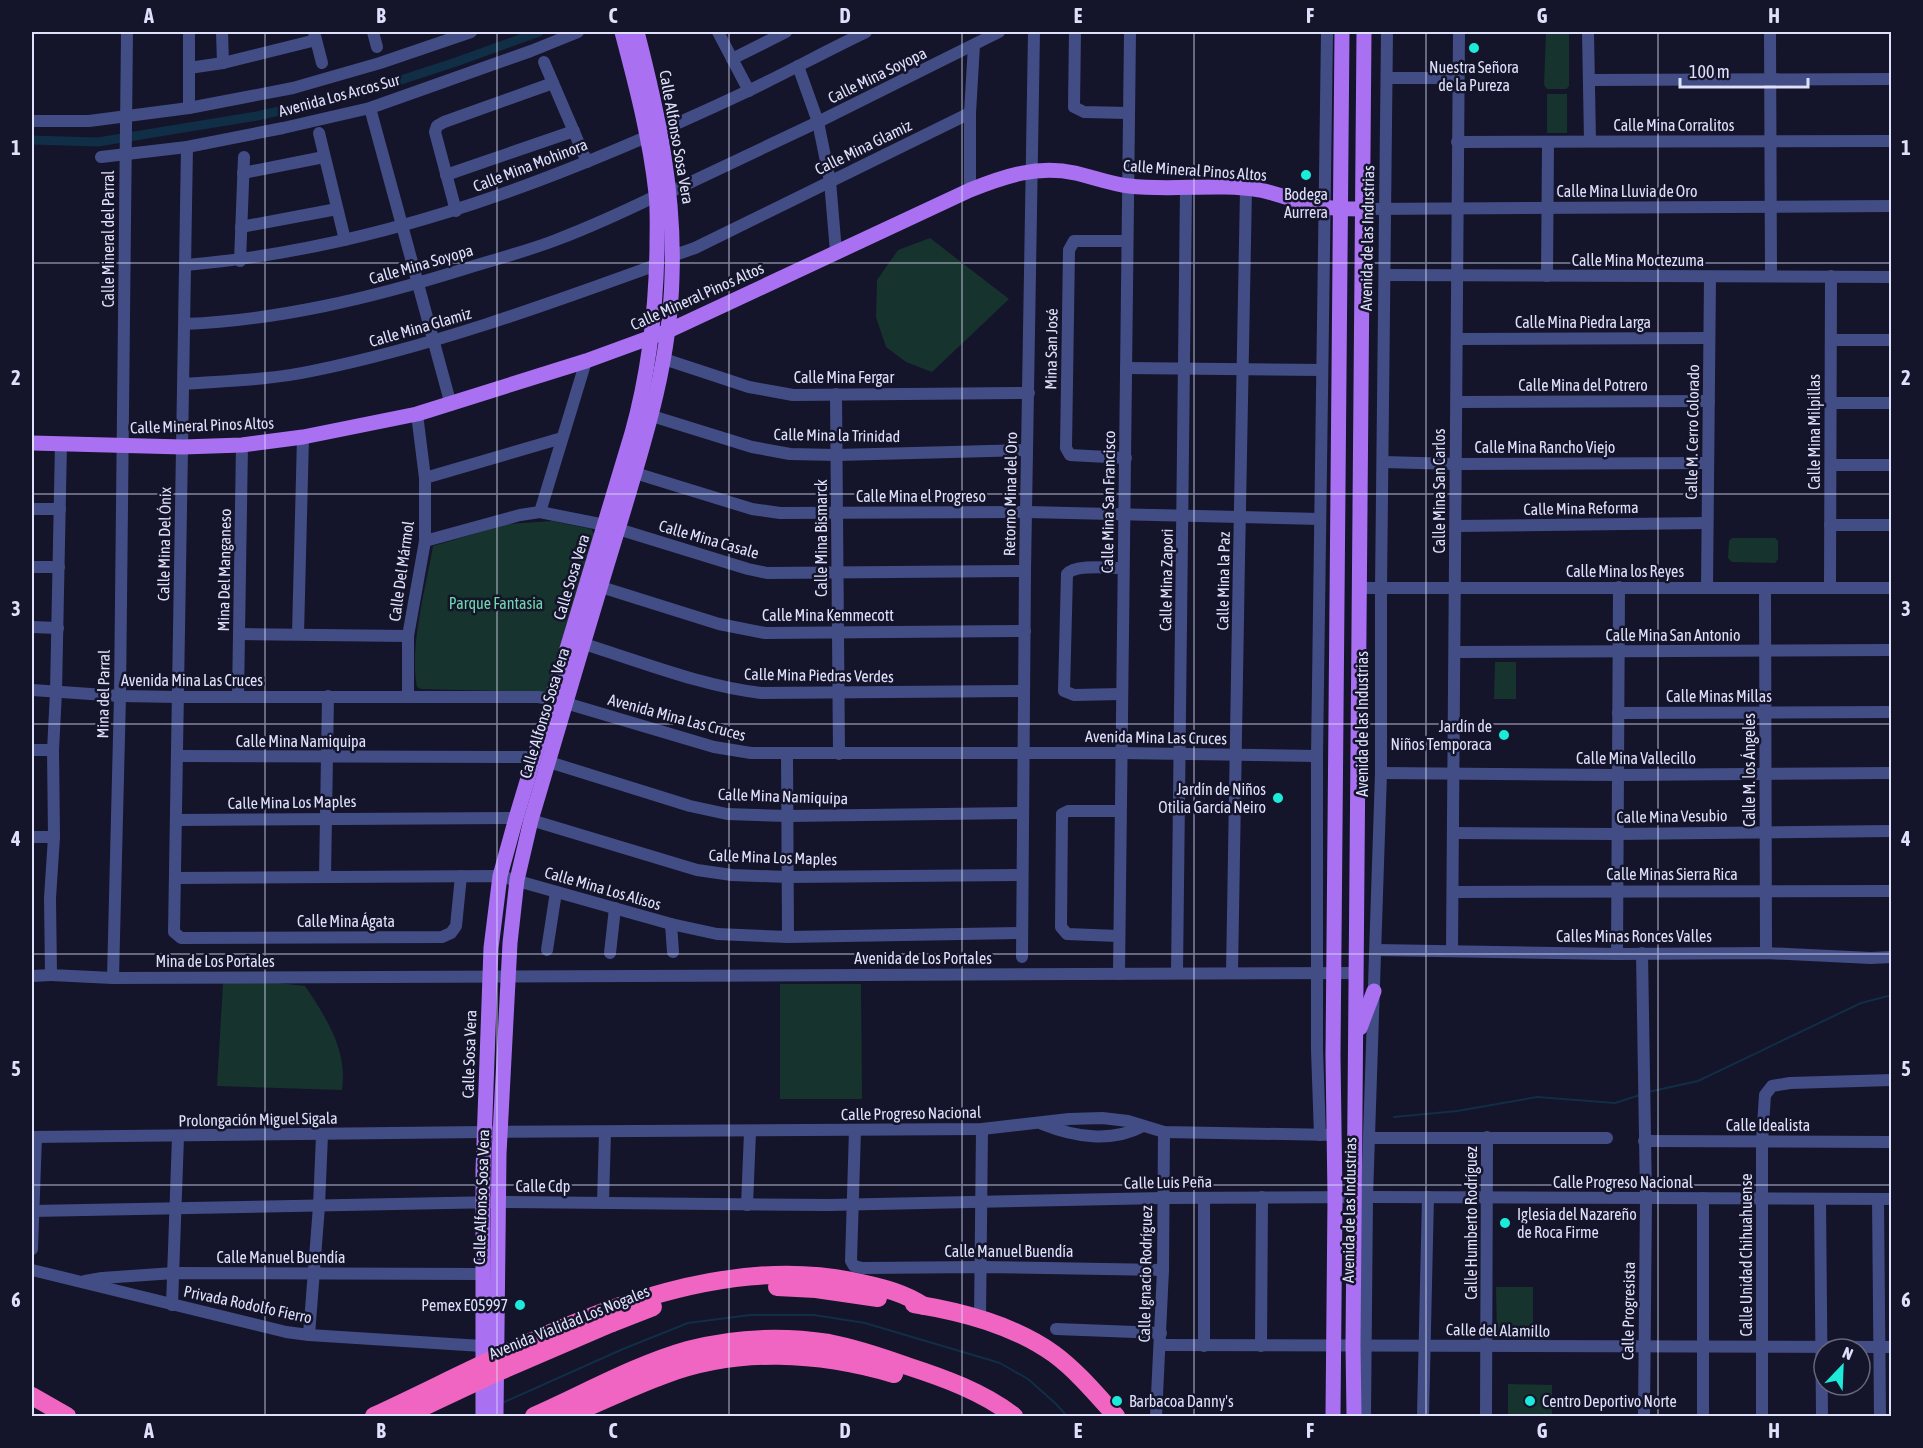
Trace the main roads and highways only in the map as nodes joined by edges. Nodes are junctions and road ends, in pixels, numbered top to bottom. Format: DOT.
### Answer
graph roads {
  1 [pos="1342,32"];
  2 [pos="1364,32"];
  3 [pos="624,33"];
  4 [pos="663,194"];
  5 [pos="1341,209"];
  6 [pos="1363,209"];
  7 [pos="668,331"];
  8 [pos="652,337"];
  9 [pos="32,443"];
  10 [pos="611,527"];
  11 [pos="559,701"];
  12 [pos="523,819"];
  13 [pos="1374,992"];
  14 [pos="1356,1040"];
  15 [pos="484,1132"];
  16 [pos="490,1202"];
  17 [pos="489,1290"];
  18 [pos="924,1306"];
  19 [pos="486,1357"];
  20 [pos="32,1396"];
  21 [pos="984,1397"];
  22 [pos="67,1416"];
  23 [pos="374,1416"];
  24 [pos="404,1416"];
  25 [pos="483,1416"];
  26 [pos="496,1416"];
  27 [pos="534,1416"];
  28 [pos="567,1416"];
  29 [pos="1014,1416"];
  30 [pos="1116,1416"];
  31 [pos="1333,1416"];
  32 [pos="1354,1416"];
  1 -- 5 [label="main road, Avenida de las Industrias"];
  2 -- 6 [label="main road, Avenida de las Industrias"];
  3 -- 4 [label="main road, Calle Sosa Vera"];
  4 -- 7 [label="main road, Calle Alfonso Sosa Vera"];
  4 -- 8 [label="main road, Calle Sosa Vera"];
  5 -- 6 [label="main road, Calle Mineral Pinos Altos"];
  5 -- 7 [label="main road, Calle Mineral Pinos Altos"];
  5 -- 31 [label="main road, Avenida de las Industrias"];
  6 -- 14 [label="main road, Avenida de las Industrias"];
  7 -- 8 [label="main road, Calle Mineral Pinos Altos"];
  7 -- 10 [label="main road, Calle Alfonso Sosa Vera"];
  8 -- 9 [label="main road, Calle Mineral Pinos Altos"];
  8 -- 10 [label="main road, Calle Sosa Vera"];
  10 -- 11 [label="main road, Calle Sosa Vera"];
  10 -- 11 [label="main road, Calle Alfonso Sosa Vera"];
  11 -- 12 [label="main road, Calle Sosa Vera"];
  12 -- 15 [label="main road, Calle Sosa Vera"];
  12 -- 16 [label="main road, Calle Alfonso Sosa Vera"];
  13 -- 14 [label="main road"];
  14 -- 32 [label="main road, Avenida de las Industrias"];
  15 -- 16 [label="main road, Calle Alfonso Sosa Vera"];
  16 -- 17 [label="main road, Calle Alfonso Sosa Vera"];
  16 -- 17 [label="main road, Calle Alfonso Sosa Vera"];
  17 -- 19 [label="main road, Calle Alfonso Sosa Vera"];
  18 -- 19 [label="highway"];
  18 -- 24 [label="highway, Avenida Vialidad Los Nogales, bridge"];
  18 -- 30 [label="highway, Avenida Vialidad Los Nogales"];
  19 -- 23 [label="highway"];
  19 -- 25 [label="main road, Calle Alfonso Sosa Vera"];
  19 -- 26 [label="main road, Calle Alfonso Sosa Vera"];
  20 -- 22 [label="highway"];
  21 -- 27 [label="highway"];
  21 -- 28 [label="highway"];
  21 -- 29 [label="highway"];
}
